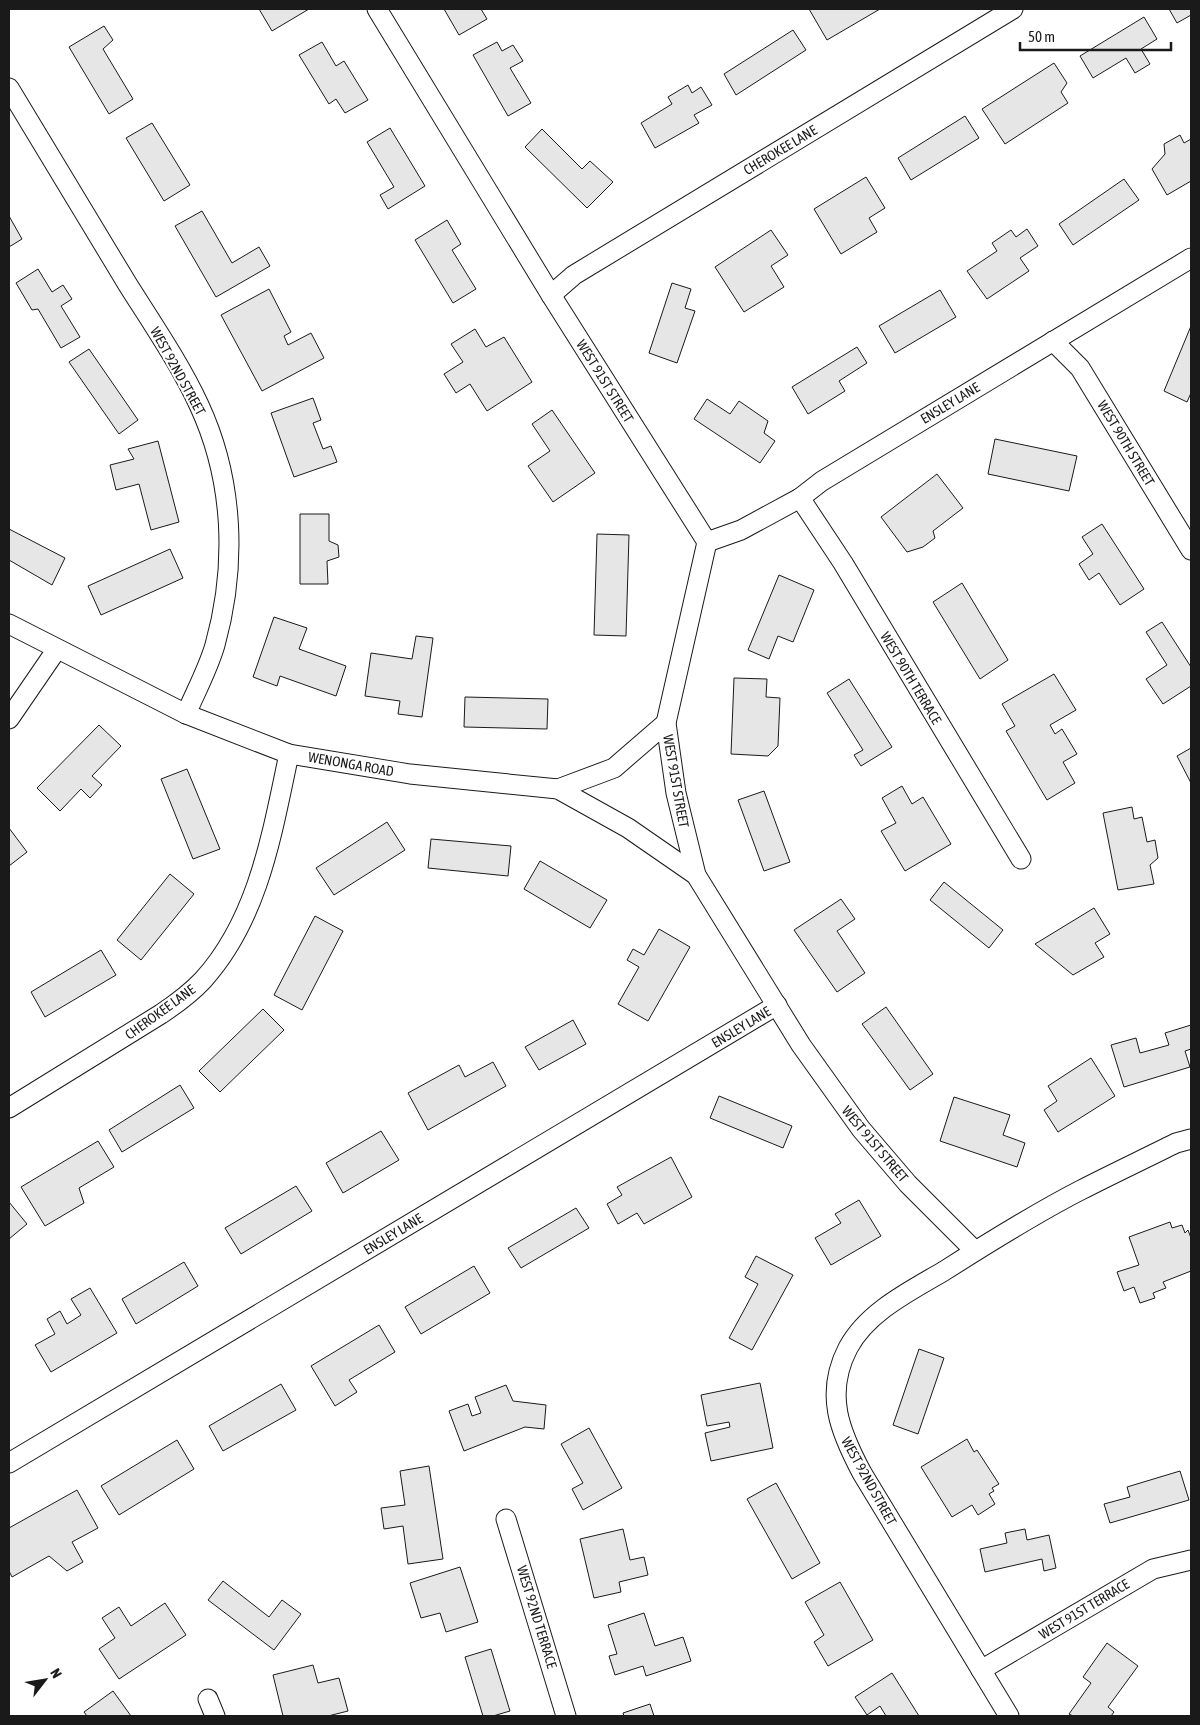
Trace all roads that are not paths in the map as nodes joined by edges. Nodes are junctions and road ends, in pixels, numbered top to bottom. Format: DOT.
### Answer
graph roads {
  1 [pos="377,9"];
  2 [pos="1013,9"];
  3 [pos="9,88"];
  4 [pos="1191,258"];
  5 [pos="551,295"];
  6 [pos="1053,341"];
  7 [pos="800,498"];
  8 [pos="707,542"];
  9 [pos="1191,550"];
  10 [pos="9,624"];
  11 [pos="57,649"];
  12 [pos="186,714"];
  13 [pos="9,719"];
  14 [pos="666,723"];
  15 [pos="289,754"];
  16 [pos="558,789"];
  17 [pos="1021,859"];
  18 [pos="696,876"];
  19 [pos="777,1005"];
  20 [pos="9,1108"];
  21 [pos="1191,1140"];
  22 [pos="975,1251"];
  23 [pos="9,1463"];
  24 [pos="506,1519"];
  25 [pos="1191,1560"];
  26 [pos="981,1670"];
  27 [pos="566,1716"];
  28 [pos="1009,1716"];
  1 -- 5 [label="street, WEST 91ST STREET"];
  2 -- 5 [label="street, CHEROKEE LANE"];
  3 -- 12 [label="street, WEST 92ND STREET"];
  4 -- 6 [label="street, ENSLEY LANE"];
  5 -- 8 [label="street, WEST 91ST STREET"];
  6 -- 7 [label="street, ENSLEY LANE"];
  6 -- 9 [label="street, WEST 90TH STREET"];
  7 -- 8 [label="street, ENSLEY LANE"];
  7 -- 17 [label="street, WEST 90TH TERRACE"];
  8 -- 14 [label="street, WEST 91ST STREET"];
  10 -- 11 [label="street, WENONGA ROAD"];
  11 -- 12 [label="street, WENONGA ROAD"];
  11 -- 13 [label="street"];
  12 -- 15 [label="street, WENONGA ROAD"];
  14 -- 16 [label="street"];
  14 -- 18 [label="street, WEST 91ST STREET"];
  15 -- 16 [label="street, WENONGA ROAD"];
  15 -- 20 [label="street, CHEROKEE LANE"];
  16 -- 18 [label="street, WENONGA ROAD"];
  18 -- 19 [label="street, WEST 91ST STREET"];
  19 -- 22 [label="street, WEST 91ST STREET"];
  19 -- 23 [label="street, ENSLEY LANE"];
  21 -- 22 [label="street"];
  22 -- 26 [label="street, WEST 92ND STREET"];
  24 -- 27 [label="street, WEST 92ND TERRACE"];
  25 -- 26 [label="street, WEST 91ST TERRACE"];
  26 -- 28 [label="street, WEST 92ND STREET"];
}
